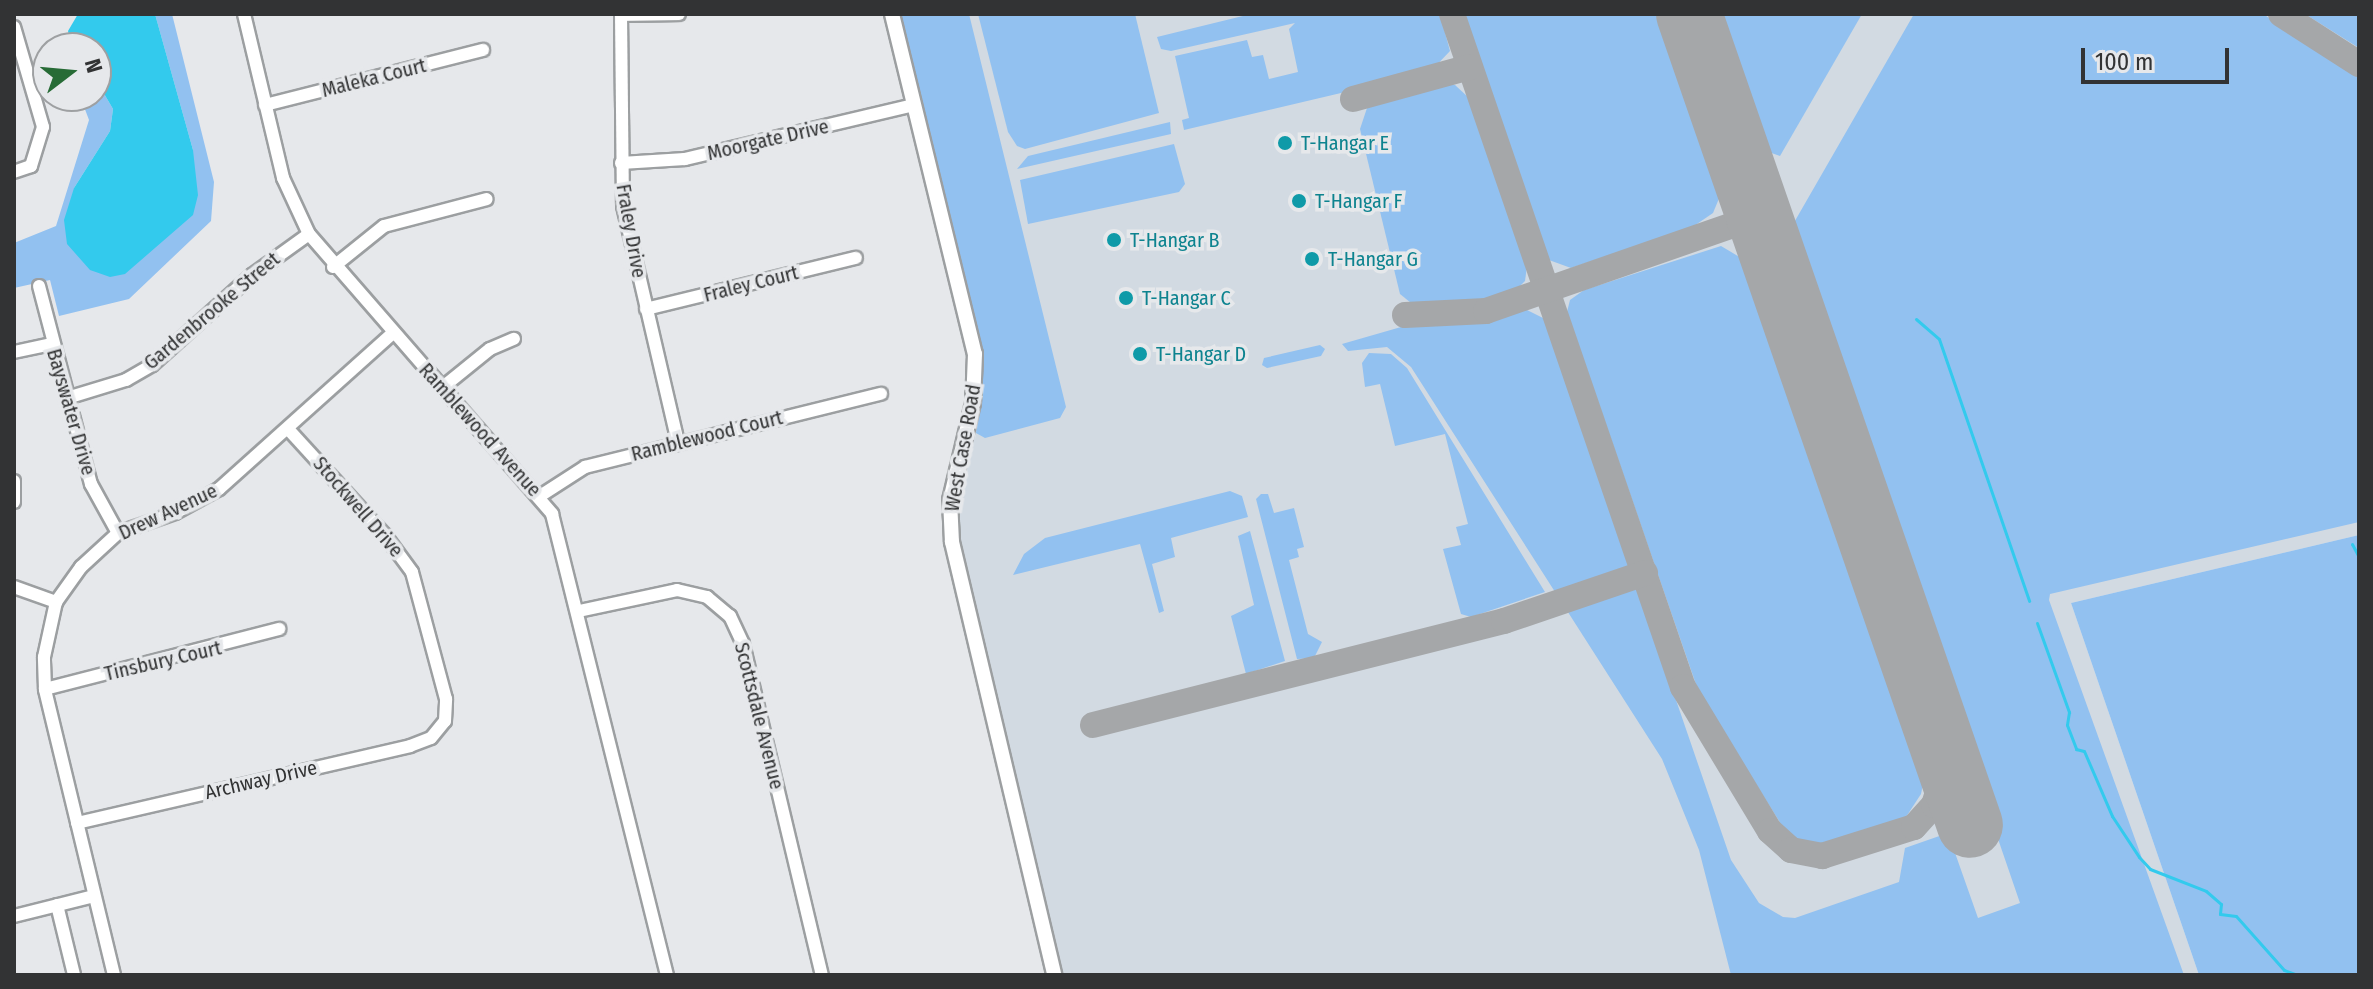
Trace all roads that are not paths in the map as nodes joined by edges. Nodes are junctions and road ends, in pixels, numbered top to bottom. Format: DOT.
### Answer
graph roads {
  1 [pos="244,14"];
  2 [pos="679,14"];
  3 [pos="892,14"];
  4 [pos="621,15"];
  5 [pos="14,27"];
  6 [pos="483,50"];
  7 [pos="265,105"];
  8 [pos="913,105"];
  9 [pos="621,163"];
  10 [pos="14,172"];
  11 [pos="487,199"];
  12 [pos="309,234"];
  13 [pos="856,258"];
  14 [pos="333,267"];
  15 [pos="39,286"];
  16 [pos="646,309"];
  17 [pos="393,333"];
  18 [pos="514,339"];
  19 [pos="52,344"];
  20 [pos="14,352"];
  21 [pos="443,387"];
  22 [pos="881,394"];
  23 [pos="67,398"];
  24 [pos="289,430"];
  25 [pos="678,443"];
  26 [pos="14,481"];
  27 [pos="540,496"];
  28 [pos="14,502"];
  29 [pos="118,533"];
  30 [pos="14,587"];
  31 [pos="56,602"];
  32 [pos="579,611"];
  33 [pos="279,629"];
  34 [pos="45,689"];
  35 [pos="441,729"];
  36 [pos="77,823"];
  37 [pos="94,896"];
  38 [pos="57,905"];
  39 [pos="14,916"];
  40 [pos="74,975"];
  41 [pos="114,975"];
  42 [pos="667,975"];
  43 [pos="822,975"];
  44 [pos="1054,975"];
  1 -- 7 [label="street, Ramblewood Avenue"];
  2 -- 4 [label="street"];
  3 -- 8 [label="main road, West Case Road"];
  4 -- 9 [label="street, Fraley Drive"];
  5 -- 10 [label="street"];
  6 -- 7 [label="street, Maleka Court"];
  7 -- 12 [label="street, Ramblewood Avenue"];
  8 -- 9 [label="street, Moorgate Drive"];
  8 -- 44 [label="main road, West Case Road"];
  9 -- 16 [label="street, Fraley Drive"];
  11 -- 14 [label="street"];
  12 -- 14 [label="street, Ramblewood Avenue"];
  12 -- 23 [label="street, Gardenbrooke Street"];
  13 -- 16 [label="street, Fraley Court"];
  14 -- 17 [label="street, Ramblewood Avenue"];
  15 -- 19 [label="street, Bayswater Drive"];
  16 -- 25 [label="street, Fraley Drive"];
  17 -- 21 [label="street, Ramblewood Avenue"];
  17 -- 24 [label="street, Drew Avenue"];
  18 -- 21 [label="street"];
  19 -- 20 [label="street"];
  19 -- 23 [label="street, Bayswater Drive"];
  21 -- 27 [label="street, Ramblewood Avenue"];
  22 -- 25 [label="street, Ramblewood Court"];
  23 -- 29 [label="street, Bayswater Drive"];
  24 -- 29 [label="street, Drew Avenue"];
  24 -- 35 [label="street, Stockwell Drive"];
  25 -- 27 [label="street, Ramblewood Court"];
  26 -- 28 [label="street"];
  27 -- 32 [label="street, Ramblewood Avenue"];
  29 -- 31 [label="street, Drew Avenue"];
  30 -- 31 [label="street"];
  31 -- 34 [label="street, Drew Avenue"];
  32 -- 42 [label="street, Ramblewood Avenue"];
  32 -- 43 [label="street, Scottsdale Avenue"];
  33 -- 34 [label="street, Tinsbury Court"];
  34 -- 36 [label="street, Drew Avenue"];
  35 -- 36 [label="street, Archway Drive"];
  36 -- 37 [label="street, Drew Avenue"];
  37 -- 38 [label="street"];
  37 -- 41 [label="street, Drew Avenue"];
  38 -- 39 [label="street"];
  38 -- 40 [label="street"];
}
